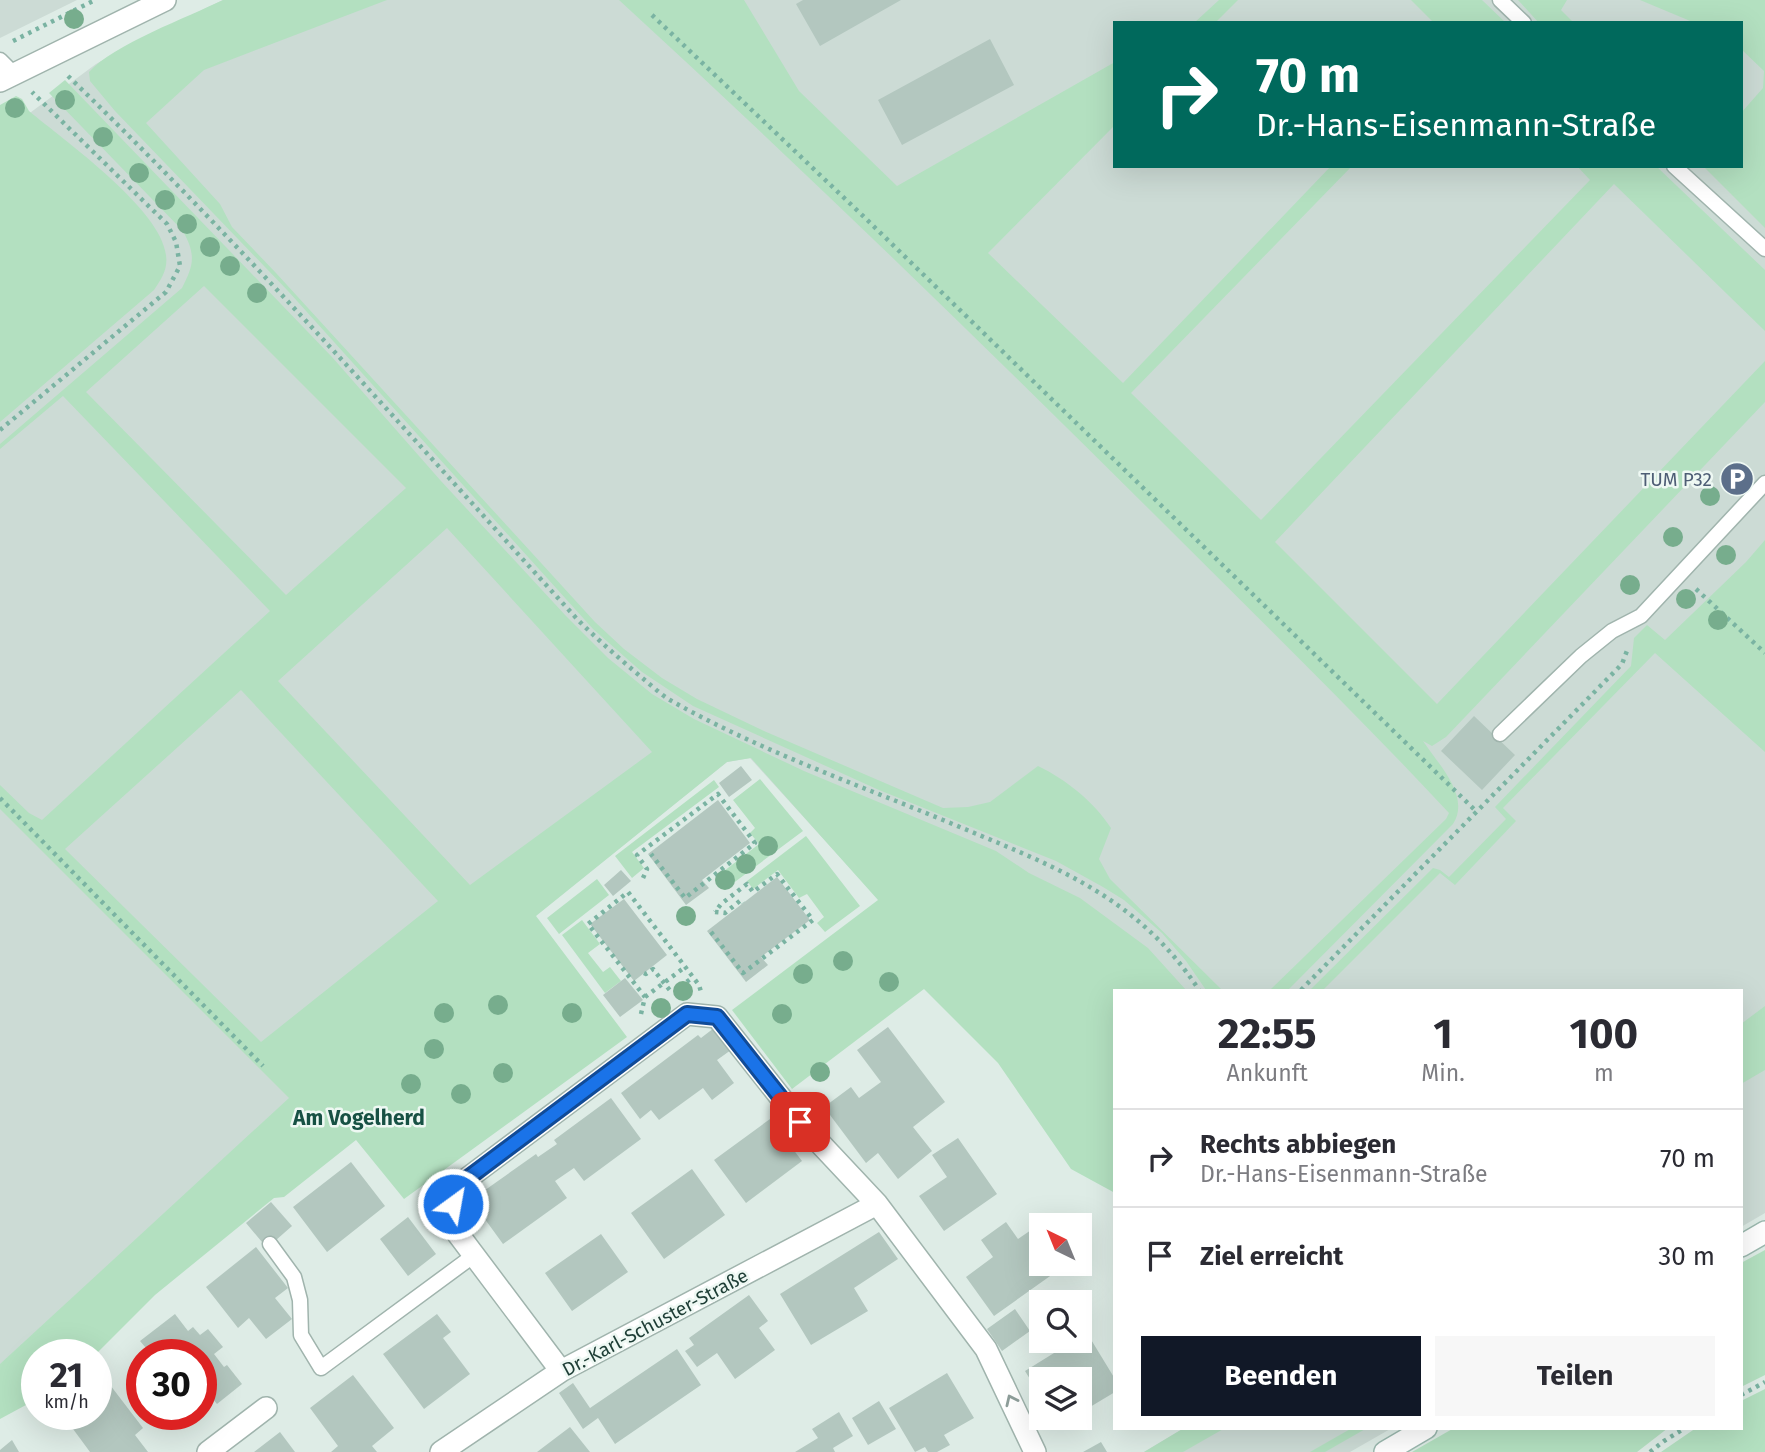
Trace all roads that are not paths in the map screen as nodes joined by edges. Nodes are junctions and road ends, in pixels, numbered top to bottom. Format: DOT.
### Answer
graph roads {
  1 [pos="166,0"];
  2 [pos="1500,0"];
  3 [pos="1522,21"];
  4 [pos="5,72"];
  5 [pos="1676,168"];
  6 [pos="1765,249"];
  7 [pos="1765,483"];
  8 [pos="1500,734"];
  9 [pos="877,1204"];
  10 [pos="1765,1232"];
  11 [pos="270,1244"];
  12 [pos="1743,1245"];
  13 [pos="474,1256"];
  14 [pos="561,1371"];
  15 [pos="266,1408"];
  16 [pos="1423,1430"];
  17 [pos="208,1452"];
  18 [pos="441,1452"];
  19 [pos="1035,1452"];
  20 [pos="1385,1452"];
  1 -- 4 [label="street"];
  2 -- 3 [label="lane"];
  5 -- 6 [label="lane"];
  7 -- 8 [label="lane"];
  9 -- 13 [label="street"];
  9 -- 14 [label="street, Dr.-Karl-Schuster-Straße"];
  19 -- 9 [label="street, one-way"];
  10 -- 12 [label="street"];
  11 -- 13 [label="lane"];
  13 -- 14 [label="street"];
  14 -- 18 [label="street, Dr.-Karl-Schuster-Straße"];
  15 -- 17 [label="street"];
  16 -- 20 [label="street"];
}
